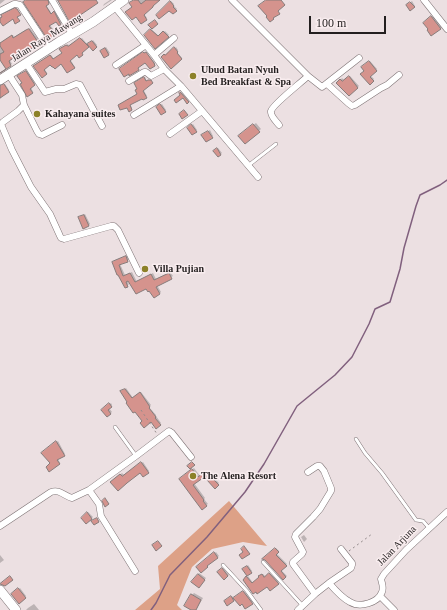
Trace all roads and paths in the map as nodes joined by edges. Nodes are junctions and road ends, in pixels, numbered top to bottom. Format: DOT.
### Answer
graph roads {
  1 [pos="52,0"];
  2 [pos="124,0"];
  3 [pos="232,0"];
  4 [pos="424,0"];
  5 [pos="115,7"];
  6 [pos="0,11"];
  7 [pos="447,29"];
  8 [pos="72,34"];
  9 [pos="174,38"];
  10 [pos="146,45"];
  11 [pos="48,49"];
  12 [pos="154,55"];
  13 [pos="359,58"];
  14 [pos="26,64"];
  15 [pos="116,65"];
  16 [pos="164,69"];
  17 [pos="9,75"];
  18 [pos="399,75"];
  19 [pos="308,76"];
  20 [pos="0,80"];
  21 [pos="129,81"];
  22 [pos="327,84"];
  23 [pos="181,86"];
  24 [pos="24,105"];
  25 [pos="202,111"];
  26 [pos="134,115"];
  27 [pos="62,125"];
  28 [pos="278,125"];
  29 [pos="102,126"];
  30 [pos="170,134"];
  31 [pos="276,144"];
  32 [pos="248,165"];
  33 [pos="258,177"];
  34 [pos="139,273"];
  35 [pos="141,410"];
  36 [pos="115,427"];
  37 [pos="159,438"];
  38 [pos="356,439"];
  39 [pos="136,456"];
  40 [pos="191,457"];
  41 [pos="308,472"];
  42 [pos="89,490"];
  43 [pos="447,512"];
  44 [pos="0,526"];
  45 [pos="429,528"];
  46 [pos="372,534"];
  47 [pos="343,551"];
  48 [pos="263,562"];
  49 [pos="223,565"];
  50 [pos="135,571"];
  51 [pos="329,583"];
  52 [pos="0,590"];
  53 [pos="315,594"];
  54 [pos="380,596"];
  55 [pos="300,608"];
  56 [pos="360,608"];
  57 [pos="16,610"];
  58 [pos="261,610"];
  59 [pos="394,610"];
  1 -- 8 [label="street"];
  2 -- 5 [label="main road, Jalan Raya Mawang"];
  3 -- 19 [label="street"];
  4 -- 7 [label="street"];
  5 -- 8 [label="main road, Jalan Raya Mawang"];
  5 -- 10 [label="street"];
  6 -- 11 [label="street"];
  8 -- 11 [label="main road, Jalan Raya Mawang"];
  9 -- 12 [label="street"];
  10 -- 12 [label="street"];
  10 -- 15 [label="street"];
  11 -- 14 [label="main road, Jalan Raya Mawang"];
  12 -- 16 [label="street"];
  13 -- 22 [label="street"];
  14 -- 17 [label="main road, Jalan Raya Mawang"];
  14 -- 29 [label="street"];
  16 -- 21 [label="street"];
  16 -- 23 [label="street"];
  17 -- 20 [label="main road, Jalan Raya Mawang"];
  17 -- 24 [label="street"];
  18 -- 22 [label="street"];
  19 -- 22 [label="street"];
  19 -- 28 [label="street"];
  23 -- 25 [label="street"];
  23 -- 26 [label="street"];
  24 -- 27 [label="street"];
  24 -- 34 [label="street"];
  25 -- 30 [label="street"];
  25 -- 32 [label="street"];
  31 -- 32 [label="lane"];
  32 -- 33 [label="street"];
  35 -- 37 [label="path"];
  36 -- 39 [label="lane"];
  37 -- 39 [label="street"];
  37 -- 40 [label="street"];
  38 -- 45 [label="lane"];
  39 -- 42 [label="street"];
  41 -- 53 [label="street"];
  42 -- 44 [label="street"];
  42 -- 50 [label="street"];
  43 -- 45 [label="street, Jalan Arjuna"];
  45 -- 54 [label="street, Jalan Arjuna"];
  46 -- 47 [label="path"];
  47 -- 51 [label="street"];
  48 -- 55 [label="lane"];
  49 -- 58 [label="lane"];
  51 -- 53 [label="street"];
  51 -- 56 [label="street"];
  52 -- 57 [label="main road"];
  53 -- 55 [label="street"];
  54 -- 56 [label="street"];
  54 -- 59 [label="street"];
}
